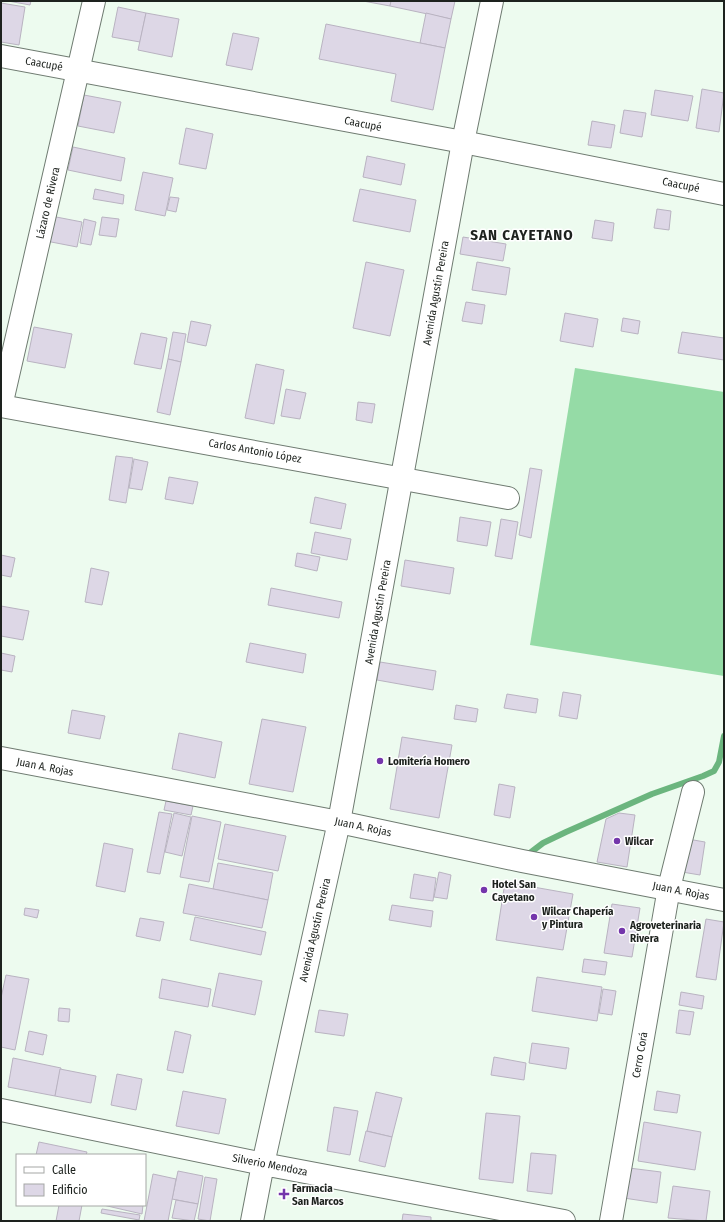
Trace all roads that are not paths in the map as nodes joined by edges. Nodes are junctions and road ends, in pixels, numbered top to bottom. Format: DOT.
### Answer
graph roads {
  1 [pos="94,1"];
  2 [pos="492,1"];
  3 [pos="1,56"];
  4 [pos="79,70"];
  5 [pos="463,142"];
  6 [pos="724,194"];
  7 [pos="1,406"];
  8 [pos="402,478"];
  9 [pos="508,498"];
  10 [pos="1,758"];
  11 [pos="693,792"];
  12 [pos="339,822"];
  13 [pos="669,888"];
  14 [pos="724,900"];
  15 [pos="1,1110"];
  16 [pos="263,1164"];
  17 [pos="252,1221"];
  18 [pos="564,1221"];
  19 [pos="611,1221"];
  1 -- 4 [label="main road, Lázaro de Rivera"];
  2 -- 5 [label="main road, Avenida Agustín Pereira"];
  3 -- 4 [label="main road, Caacupé"];
  4 -- 5 [label="main road, Caacupé"];
  4 -- 7 [label="main road, Lázaro de Rivera"];
  5 -- 6 [label="main road, Caacupé"];
  5 -- 8 [label="main road, Avenida Agustín Pereira"];
  7 -- 8 [label="main road, Carlos Antonio López"];
  8 -- 9 [label="main road, Carlos Antonio López"];
  8 -- 12 [label="main road, Avenida Agustín Pereira"];
  10 -- 12 [label="main road, Juan A. Rojas"];
  11 -- 13 [label="main road, Cerro Corá"];
  12 -- 13 [label="main road, Juan A. Rojas"];
  12 -- 16 [label="main road, Avenida Agustín Pereira"];
  13 -- 14 [label="main road, Juan A. Rojas"];
  13 -- 19 [label="main road, Cerro Corá"];
  15 -- 16 [label="main road, Silverio Mendoza"];
  16 -- 17 [label="main road, Avenida Agustín Pereira"];
  16 -- 18 [label="main road, Silverio Mendoza"];
}
